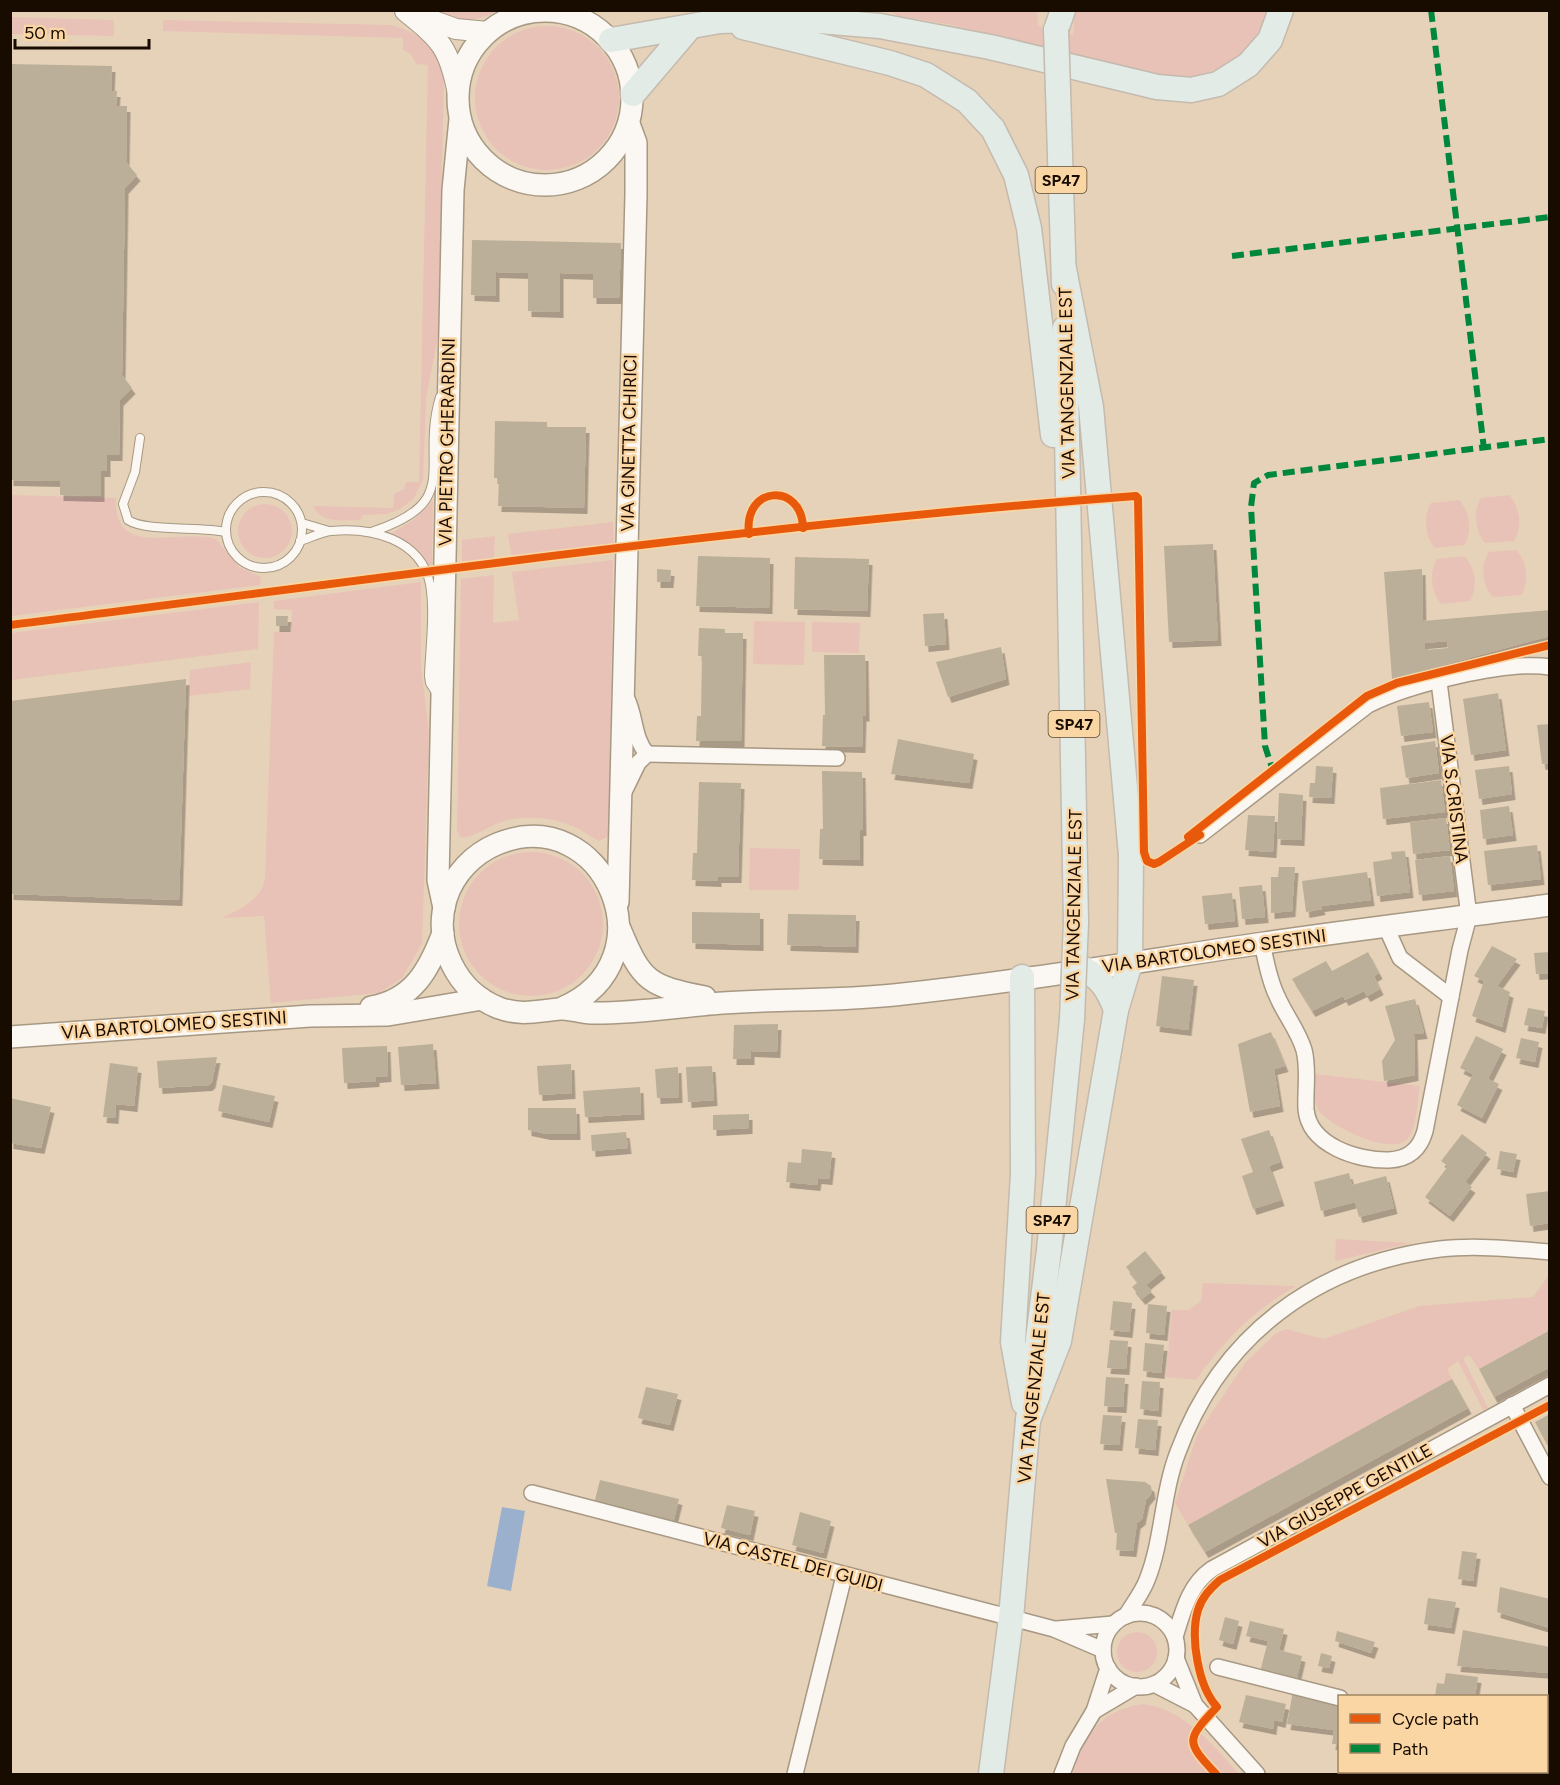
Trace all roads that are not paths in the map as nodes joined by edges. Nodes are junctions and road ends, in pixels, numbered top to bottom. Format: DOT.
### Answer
graph roads {
  1 [pos="841,10"];
  2 [pos="1281,10"];
  3 [pos="404,11"];
  4 [pos="1057,15"];
  5 [pos="795,19"];
  6 [pos="720,21"];
  7 [pos="690,27"];
  8 [pos="488,32"];
  9 [pos="611,40"];
  10 [pos="458,94"];
  11 [pos="633,94"];
  12 [pos="460,119"];
  13 [pos="629,124"];
  14 [pos="1064,269"];
  15 [pos="448,370"];
  16 [pos="140,438"];
  17 [pos="302,523"];
  18 [pos="1070,526"];
  19 [pos="329,531"];
  20 [pos="226,532"];
  21 [pos="369,532"];
  22 [pos="300,541"];
  23 [pos="1550,667"];
  24 [pos="1439,682"];
  25 [pos="624,692"];
  26 [pos="442,700"];
  27 [pos="647,754"];
  28 [pos="837,758"];
  29 [pos="621,798"];
  30 [pos="1200,835"];
  31 [pos="1550,905"];
  32 [pos="444,908"];
  33 [pos="1469,916"];
  34 [pos="619,918"];
  35 [pos="1386,927"];
  36 [pos="443,932"];
  37 [pos="1262,943"];
  38 [pos="1130,963"];
  39 [pos="1084,969"];
  40 [pos="1022,977"];
  41 [pos="1451,997"];
  42 [pos="482,999"];
  43 [pos="735,1002"];
  44 [pos="562,1008"];
  45 [pos="1116,1010"];
  46 [pos="338,1014"];
  47 [pos="13,1042"];
  48 [pos="1550,1252"];
  49 [pos="1550,1386"];
  50 [pos="1512,1405"];
  51 [pos="1028,1420"];
  52 [pos="1550,1477"];
  53 [pos="532,1493"];
  54 [pos="844,1576"];
  55 [pos="1011,1618"];
  56 [pos="1119,1620"];
  57 [pos="1054,1629"];
  58 [pos="1174,1637"];
  59 [pos="1103,1650"];
  60 [pos="1176,1658"];
  61 [pos="1218,1667"];
  62 [pos="1108,1668"];
  63 [pos="1154,1684"];
  64 [pos="1136,1686"];
  65 [pos="1338,1697"];
  66 [pos="1195,1705"];
  67 [pos="1094,1711"];
  68 [pos="795,1774"];
  69 [pos="991,1774"];
  70 [pos="1062,1774"];
  71 [pos="1257,1774"];
  1 -- 5 [label="main road"];
  2 -- 5 [label="main road"];
  3 -- 8 [label="street"];
  3 -- 10 [label="street"];
  4 -- 14 [label="main road, VIA TANGENZIALE EST / SP47, bridge"];
  5 -- 6 [label="main road"];
  6 -- 7 [label="main road"];
  6 -- 18 [label="main road"];
  7 -- 9 [label="main road"];
  7 -- 11 [label="main road"];
  8 -- 9 [label="main road"];
  8 -- 10 [label="main road"];
  9 -- 11 [label="main road"];
  10 -- 12 [label="main road"];
  11 -- 13 [label="main road"];
  12 -- 13 [label="main road"];
  12 -- 15 [label="main road, VIA PIETRO GHERARDINI"];
  13 -- 25 [label="main road, VIA GINETTA CHIRICI"];
  14 -- 18 [label="main road, VIA TANGENZIALE EST / SP47"];
  14 -- 38 [label="main road"];
  15 -- 21 [label="lane"];
  15 -- 26 [label="main road, VIA PIETRO GHERARDINI"];
  16 -- 20 [label="lane"];
  17 -- 19 [label="lane"];
  17 -- 20 [label="lane"];
  17 -- 22 [label="lane"];
  18 -- 51 [label="main road, VIA TANGENZIALE EST / SP47, bridge"];
  19 -- 21 [label="lane"];
  19 -- 22 [label="lane"];
  20 -- 22 [label="lane"];
  21 -- 26 [label="lane"];
  23 -- 24 [label="street"];
  24 -- 30 [label="street"];
  24 -- 33 [label="street, VIA S.CRISTINA"];
  25 -- 27 [label="street"];
  25 -- 29 [label="main road, VIA GINETTA CHIRICI"];
  26 -- 32 [label="main road, VIA PIETRO GHERARDINI"];
  27 -- 28 [label="street"];
  27 -- 29 [label="street"];
  29 -- 34 [label="main road, VIA GINETTA CHIRICI"];
  31 -- 33 [label="main road, VIA BARTOLOMEO SESTINI"];
  32 -- 34 [label="main road"];
  32 -- 36 [label="main road"];
  33 -- 35 [label="main road, VIA BARTOLOMEO SESTINI"];
  33 -- 41 [label="street, VIA S.CRISTINA"];
  34 -- 43 [label="main road"];
  34 -- 44 [label="main road"];
  35 -- 37 [label="main road, VIA BARTOLOMEO SESTINI"];
  35 -- 41 [label="street"];
  36 -- 42 [label="main road"];
  36 -- 46 [label="main road"];
  37 -- 38 [label="main road, VIA BARTOLOMEO SESTINI"];
  37 -- 41 [label="street, VIA S.CRISTINA"];
  38 -- 39 [label="main road, VIA BARTOLOMEO SESTINI"];
  38 -- 45 [label="main road"];
  39 -- 40 [label="main road, VIA BARTOLOMEO SESTINI"];
  39 -- 45 [label="main road"];
  40 -- 43 [label="main road, VIA BARTOLOMEO SESTINI"];
  40 -- 51 [label="main road"];
  42 -- 44 [label="main road"];
  42 -- 46 [label="main road"];
  43 -- 44 [label="main road"];
  45 -- 51 [label="main road"];
  46 -- 47 [label="main road, VIA BARTOLOMEO SESTINI"];
  48 -- 56 [label="street"];
  49 -- 50 [label="street, VIA GIUSEPPE GENTILE"];
  50 -- 52 [label="street"];
  50 -- 58 [label="street, VIA GIUSEPPE GENTILE"];
  51 -- 55 [label="main road, VIA TANGENZIALE EST / SP47"];
  53 -- 54 [label="street, VIA CASTEL DEI GUIDI"];
  54 -- 55 [label="street, VIA CASTEL DEI GUIDI"];
  54 -- 68 [label="street"];
  55 -- 57 [label="street, VIA CASTEL DEI GUIDI"];
  55 -- 69 [label="main road, VIA TANGENZIALE EST / SP47"];
  56 -- 57 [label="street, VIA CASTEL DEI GUIDI"];
  56 -- 58 [label="street"];
  56 -- 59 [label="street"];
  57 -- 59 [label="street, VIA CASTEL DEI GUIDI"];
  58 -- 60 [label="street"];
  59 -- 62 [label="street"];
  60 -- 63 [label="street"];
  60 -- 66 [label="street"];
  61 -- 65 [label="street"];
  62 -- 64 [label="street"];
  62 -- 67 [label="street"];
  63 -- 64 [label="street"];
  63 -- 66 [label="street"];
  64 -- 67 [label="street"];
  66 -- 71 [label="street"];
  67 -- 70 [label="street"];
}
